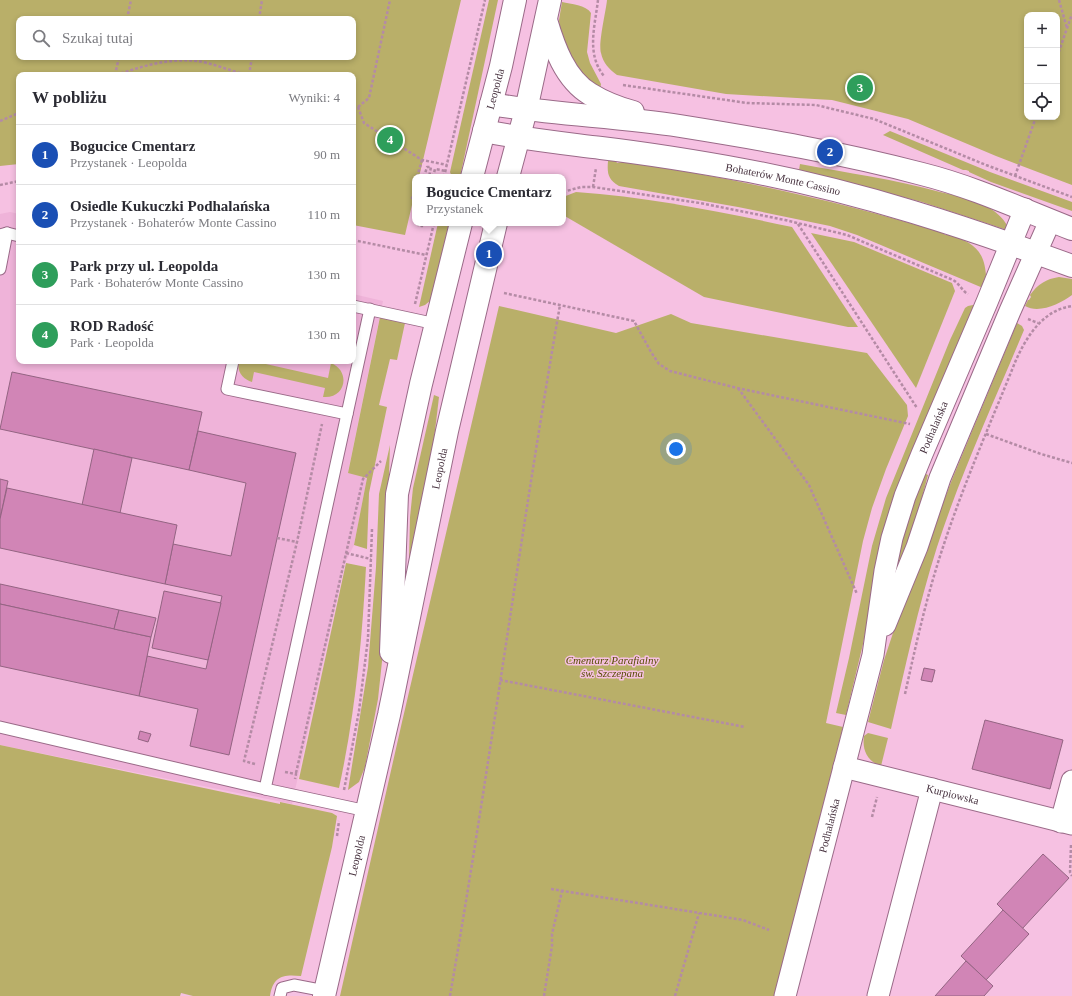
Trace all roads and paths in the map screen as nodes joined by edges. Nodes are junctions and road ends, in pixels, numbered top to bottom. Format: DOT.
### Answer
graph roads {
  1 [pos="131,0"];
  2 [pos="262,0"];
  3 [pos="390,0"];
  4 [pos="485,0"];
  5 [pos="515,0"];
  6 [pos="598,0"];
  7 [pos="1059,0"];
  8 [pos="548,10"];
  9 [pos="1072,14"];
  10 [pos="128,16"];
  11 [pos="259,16"];
  12 [pos="1067,28"];
  13 [pos="1060,48"];
  14 [pos="118,60"];
  15 [pos="171,60"];
  16 [pos="171,60"];
  17 [pos="251,60"];
  18 [pos="116,72"];
  19 [pos="125,72"];
  20 [pos="237,72"];
  21 [pos="249,72"];
  22 [pos="605,78"];
  23 [pos="620,84"];
  24 [pos="491,104"];
  25 [pos="358,107"];
  26 [pos="526,110"];
  27 [pos="16,114"];
  28 [pos="1035,120"];
  29 [pos="0,121"];
  30 [pos="678,126"];
  31 [pos="484,131"];
  32 [pos="519,138"];
  33 [pos="422,160"];
  34 [pos="447,165"];
  35 [pos="596,166"];
  36 [pos="446,171"];
  37 [pos="418,174"];
  38 [pos="425,174"];
  39 [pos="429,174"];
  40 [pos="434,174"];
  41 [pos="445,174"];
  42 [pos="473,174"];
  43 [pos="509,174"];
  44 [pos="1015,176"];
  45 [pos="16,182"];
  46 [pos="0,185"];
  47 [pos="593,188"];
  48 [pos="566,191"];
  49 [pos="1072,197"];
  50 [pos="1024,209"];
  51 [pos="1050,221"];
  52 [pos="798,223"];
  53 [pos="433,226"];
  54 [pos="460,226"];
  55 [pos="495,226"];
  56 [pos="1072,230"];
  57 [pos="4,234"];
  58 [pos="16,236"];
  59 [pos="356,241"];
  60 [pos="1011,244"];
  61 [pos="1036,253"];
  62 [pos="426,256"];
  63 [pos="1072,266"];
  64 [pos="0,269"];
  65 [pos="504,293"];
  66 [pos="972,296"];
  67 [pos="560,305"];
  68 [pos="1072,306"];
  69 [pos="356,307"];
  70 [pos="370,309"];
  71 [pos="412,318"];
  72 [pos="436,324"];
  73 [pos="356,357"];
  74 [pos="232,364"];
  75 [pos="355,364"];
  76 [pos="738,388"];
  77 [pos="917,408"];
  78 [pos="347,414"];
  79 [pos="910,424"];
  80 [pos="986,434"];
  81 [pos="382,454"];
  82 [pos="381,461"];
  83 [pos="1072,464"];
  84 [pos="380,468"];
  85 [pos="372,527"];
  86 [pos="277,538"];
  87 [pos="297,542"];
  88 [pos="346,553"];
  89 [pos="371,558"];
  90 [pos="857,594"];
  91 [pos="873,655"];
  92 [pos="500,680"];
  93 [pos="905,694"];
  94 [pos="388,715"];
  95 [pos="0,727"];
  96 [pos="744,727"];
  97 [pos="844,767"];
  98 [pos="296,774"];
  99 [pos="1072,781"];
  100 [pos="265,789"];
  101 [pos="932,789"];
  102 [pos="878,794"];
  103 [pos="342,805"];
  104 [pos="367,810"];
  105 [pos="872,817"];
  106 [pos="1068,823"];
  107 [pos="337,839"];
  108 [pos="1072,876"];
  109 [pos="551,888"];
  110 [pos="562,891"];
  111 [pos="699,913"];
  112 [pos="769,930"];
  113 [pos="324,993"];
  114 [pos="280,996"];
  115 [pos="450,996"];
  116 [pos="544,996"];
  117 [pos="675,996"];
  118 [pos="785,996"];
  119 [pos="878,996"];
  1 -- 10 [label="path"];
  2 -- 11 [label="path"];
  3 -- 25 [label="path"];
  4 -- 34 [label="path"];
  5 -- 24 [label="street, Leopolda"];
  6 -- 22 [label="path"];
  7 -- 12 [label="path"];
  8 -- 26 [label="street"];
  8 -- 30 [label="street"];
  9 -- 12 [label="path"];
  12 -- 13 [label="path"];
  14 -- 18 [label="path"];
  15 -- 19 [label="path"];
  16 -- 20 [label="path"];
  17 -- 21 [label="path"];
  23 -- 44 [label="path"];
  24 -- 26 [label="street"];
  24 -- 31 [label="street, Leopolda"];
  25 -- 33 [label="path"];
  26 -- 30 [label="street"];
  26 -- 32 [label="street"];
  27 -- 29 [label="path"];
  28 -- 44 [label="path"];
  30 -- 50 [label="street"];
  31 -- 32 [label="street, Bohaterów Monte Cassino"];
  31 -- 42 [label="street, Leopolda"];
  32 -- 43 [label="street"];
  32 -- 60 [label="street, Bohaterów Monte Cassino"];
  33 -- 34 [label="path"];
  33 -- 37 [label="path"];
  34 -- 36 [label="path"];
  35 -- 47 [label="path"];
  36 -- 40 [label="path"];
  36 -- 41 [label="path"];
  38 -- 39 [label="path"];
  44 -- 49 [label="path"];
  45 -- 46 [label="path"];
  47 -- 48 [label="path"];
  47 -- 52 [label="path"];
  50 -- 51 [label="street"];
  50 -- 60 [label="street, Podhalańska"];
  51 -- 56 [label="street"];
  51 -- 61 [label="street, Podhalańska"];
  52 -- 66 [label="path"];
  52 -- 77 [label="path"];
  53 -- 62 [label="path"];
  54 -- 72 [label="street, Leopolda"];
  55 -- 94 [label="street, Leopolda"];
  57 -- 58 [label="lane"];
  57 -- 64 [label="lane"];
  59 -- 62 [label="path"];
  60 -- 61 [label="street, Bohaterów Monte Cassino"];
  60 -- 91 [label="street, Podhalańska"];
  61 -- 63 [label="street, Bohaterów Monte Cassino"];
  61 -- 91 [label="street, Podhalańska"];
  62 -- 71 [label="path"];
  65 -- 67 [label="path"];
  67 -- 76 [label="path"];
  67 -- 92 [label="path"];
  68 -- 80 [label="path"];
  69 -- 70 [label="lane"];
  70 -- 71 [label="lane"];
  70 -- 73 [label="lane"];
  71 -- 72 [label="lane"];
  72 -- 94 [label="street, Leopolda"];
  74 -- 78 [label="lane"];
  75 -- 78 [label="lane"];
  76 -- 79 [label="path"];
  76 -- 90 [label="path"];
  78 -- 100 [label="lane"];
  80 -- 83 [label="path"];
  80 -- 93 [label="path"];
  81 -- 82 [label="path"];
  82 -- 84 [label="path"];
  82 -- 88 [label="path"];
  85 -- 89 [label="path"];
  86 -- 87 [label="path"];
  88 -- 89 [label="path"];
  88 -- 98 [label="path"];
  89 -- 103 [label="path"];
  91 -- 97 [label="street, Podhalańska"];
  92 -- 96 [label="path"];
  92 -- 115 [label="path"];
  94 -- 104 [label="street, Leopolda"];
  95 -- 100 [label="lane"];
  97 -- 101 [label="street, Kurpiowska"];
  97 -- 118 [label="street, Podhalańska"];
  99 -- 106 [label="street"];
  100 -- 103 [label="lane"];
  101 -- 106 [label="street, Kurpiowska"];
  101 -- 119 [label="street"];
  102 -- 105 [label="path"];
  103 -- 104 [label="lane"];
  103 -- 107 [label="path"];
  104 -- 113 [label="street, Leopolda"];
  106 -- 108 [label="path"];
  109 -- 110 [label="path"];
  110 -- 111 [label="path"];
  110 -- 116 [label="path"];
  111 -- 112 [label="path"];
  111 -- 117 [label="path"];
  113 -- 114 [label="lane"];
}
